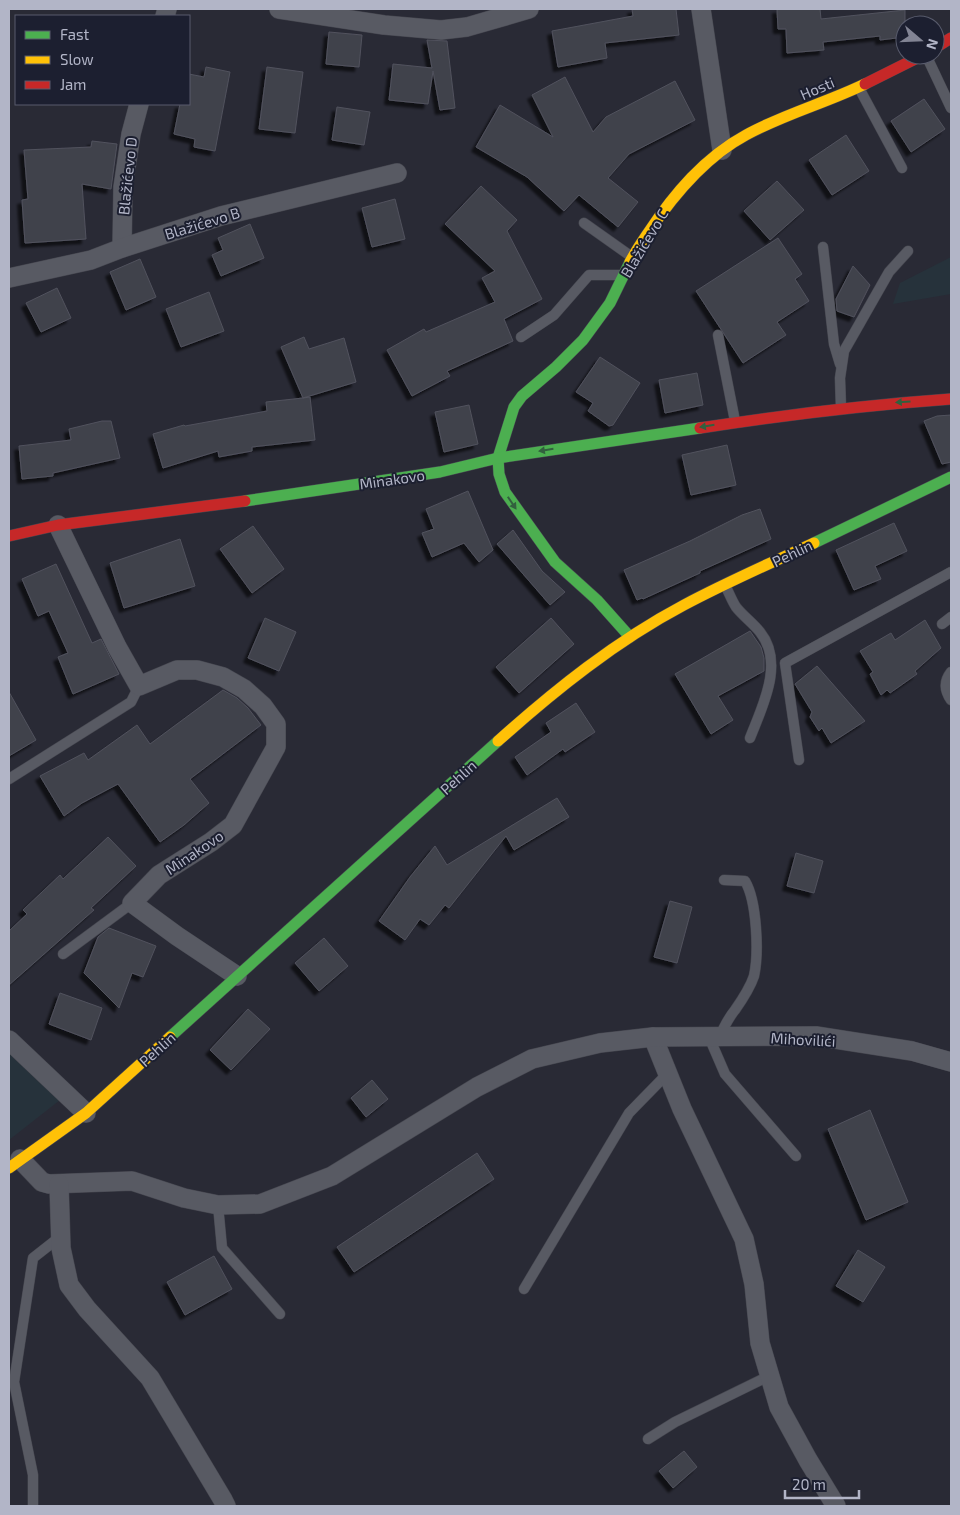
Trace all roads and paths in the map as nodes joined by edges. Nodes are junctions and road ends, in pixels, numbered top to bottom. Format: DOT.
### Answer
graph roads {
  1 [pos="278,9"];
  2 [pos="529,9"];
  3 [pos="700,9"];
  4 [pos="905,65"];
  5 [pos="930,65"];
  6 [pos="859,87"];
  7 [pos="140,105"];
  8 [pos="951,108"];
  9 [pos="722,150"];
  10 [pos="902,168"];
  11 [pos="397,173"];
  12 [pos="584,223"];
  13 [pos="823,247"];
  14 [pos="122,248"];
  15 [pos="908,251"];
  16 [pos="632,258"];
  17 [pos="624,274"];
  18 [pos="9,278"];
  19 [pos="718,335"];
  20 [pos="521,337"];
  21 [pos="841,367"];
  22 [pos="951,399"];
  23 [pos="841,408"];
  24 [pos="735,422"];
  25 [pos="498,458"];
  26 [pos="951,477"];
  27 [pos="58,525"];
  28 [pos="9,536"];
  29 [pos="951,572"];
  30 [pos="725,585"];
  31 [pos="951,617"];
  32 [pos="942,624"];
  33 [pos="630,637"];
  34 [pos="951,672"];
  35 [pos="139,686"];
  36 [pos="951,700"];
  37 [pos="750,738"];
  38 [pos="799,760"];
  39 [pos="9,779"];
  40 [pos="724,880"];
  41 [pos="132,903"];
  42 [pos="63,954"];
  43 [pos="238,976"];
  44 [pos="653,1037"];
  45 [pos="714,1037"];
  46 [pos="9,1040"];
  47 [pos="951,1062"];
  48 [pos="668,1073"];
  49 [pos="86,1113"];
  50 [pos="796,1156"];
  51 [pos="14,1164"];
  52 [pos="59,1184"];
  53 [pos="218,1204"];
  54 [pos="61,1236"];
  55 [pos="524,1289"];
  56 [pos="280,1314"];
  57 [pos="770,1376"];
  58 [pos="648,1438"];
  59 [pos="33,1506"];
  60 [pos="226,1506"];
  61 [pos="836,1506"];
  1 -- 2 [label="street"];
  3 -- 9 [label="street"];
  4 -- 6 [label="street, Hosti"];
  5 -- 8 [label="lane"];
  6 -- 9 [label="street, Hosti"];
  6 -- 10 [label="lane"];
  7 -- 14 [label="street, Blažićevo D"];
  9 -- 16 [label="street, Blažićevo C"];
  11 -- 14 [label="street, Blažićevo B"];
  12 -- 16 [label="lane"];
  13 -- 21 [label="lane"];
  14 -- 18 [label="street, Blažićevo B"];
  15 -- 21 [label="lane"];
  16 -- 17 [label="street, Blažićevo C"];
  17 -- 20 [label="lane"];
  17 -- 25 [label="street, Blažićevo C"];
  19 -- 24 [label="lane"];
  21 -- 23 [label="lane"];
  22 -- 23 [label="street, one-way"];
  23 -- 24 [label="street"];
  24 -- 25 [label="street, one-way"];
  25 -- 27 [label="street, Minakovo"];
  25 -- 33 [label="street, one-way"];
  26 -- 30 [label="street, Pehlin"];
  27 -- 28 [label="street, Minakovo"];
  27 -- 35 [label="street"];
  29 -- 38 [label="lane"];
  30 -- 33 [label="street, Pehlin"];
  30 -- 37 [label="lane"];
  31 -- 32 [label="lane"];
  33 -- 43 [label="street, Pehlin"];
  34 -- 36 [label="lane"];
  35 -- 39 [label="lane"];
  35 -- 41 [label="street, Minakovo"];
  40 -- 45 [label="lane"];
  41 -- 42 [label="lane, Minakovo"];
  41 -- 43 [label="street"];
  43 -- 49 [label="street, Pehlin"];
  44 -- 45 [label="street, Mihovilići"];
  44 -- 48 [label="street"];
  44 -- 53 [label="street, Pehlin"];
  45 -- 47 [label="street, Mihovilići"];
  45 -- 50 [label="lane"];
  46 -- 49 [label="street"];
  48 -- 55 [label="lane"];
  48 -- 57 [label="street"];
  49 -- 51 [label="street, Pehlin"];
  51 -- 52 [label="street, Pehlin"];
  52 -- 53 [label="street, Pehlin"];
  52 -- 54 [label="street"];
  53 -- 56 [label="lane"];
  54 -- 59 [label="lane"];
  54 -- 60 [label="street"];
  57 -- 58 [label="lane"];
  57 -- 61 [label="street"];
}
